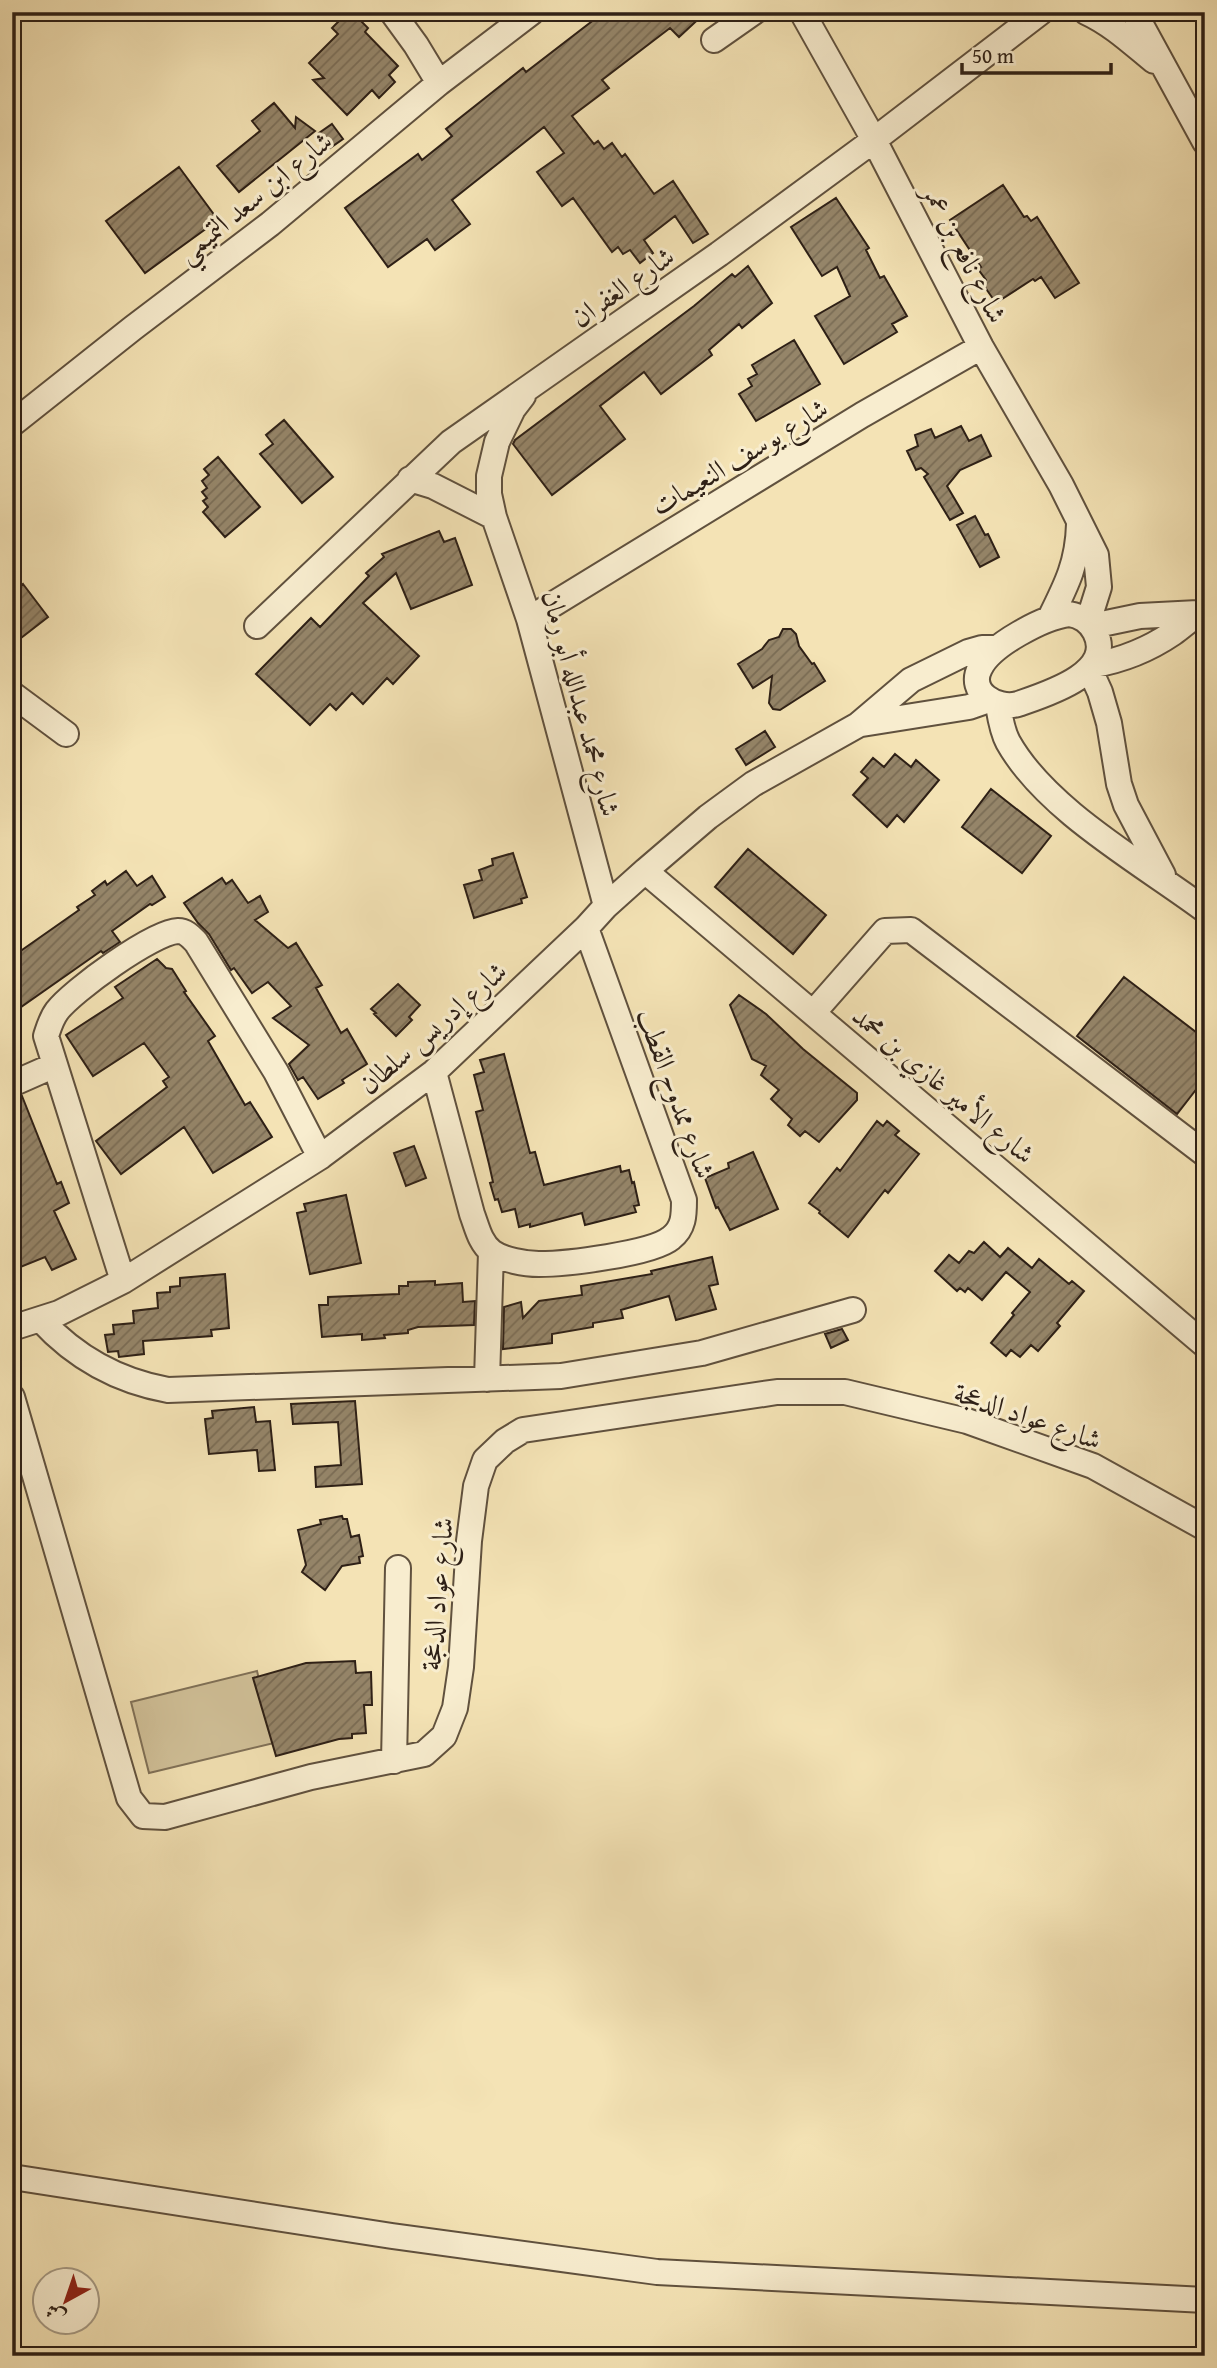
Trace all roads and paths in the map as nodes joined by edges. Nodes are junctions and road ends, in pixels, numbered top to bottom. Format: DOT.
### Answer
graph roads {
  1 [pos="392,12"];
  2 [pos="532,12"];
  3 [pos="754,12"];
  4 [pos="802,12"];
  5 [pos="1086,12"];
  6 [pos="1134,12"];
  7 [pos="1042,13"];
  8 [pos="714,40"];
  9 [pos="1168,73"];
  10 [pos="439,83"];
  11 [pos="874,141"];
  12 [pos="1205,142"];
  13 [pos="981,347"];
  14 [pos="529,387"];
  15 [pos="12,424"];
  16 [pos="410,478"];
  17 [pos="494,517"];
  18 [pos="1080,520"];
  19 [pos="1202,611"];
  20 [pos="1050,618"];
  21 [pos="529,619"];
  22 [pos="1090,624"];
  23 [pos="257,625"];
  24 [pos="997,648"];
  25 [pos="1092,668"];
  26 [pos="12,694"];
  27 [pos="993,703"];
  28 [pos="858,724"];
  29 [pos="66,734"];
  30 [pos="645,871"];
  31 [pos="1167,882"];
  32 [pos="606,906"];
  33 [pos="1205,910"];
  34 [pos="586,929"];
  35 [pos="813,1013"];
  36 [pos="55,1065"];
  37 [pos="434,1072"];
  38 [pos="12,1084"];
  39 [pos="1205,1154"];
  40 [pos="320,1157"];
  41 [pos="491,1252"];
  42 [pos="123,1281"];
  43 [pos="853,1310"];
  44 [pos="41,1320"];
  45 [pos="12,1328"];
  46 [pos="1205,1345"];
  47 [pos="487,1379"];
  48 [pos="12,1396"];
  49 [pos="1205,1528"];
  50 [pos="398,1568"];
  51 [pos="394,1761"];
  52 [pos="12,2178"];
  53 [pos="1205,2300"];
  1 -- 10 [label="street"];
  2 -- 10 [label="street, شارع ابن سعد التميمي"];
  3 -- 8 [label="street"];
  4 -- 11 [label="street, شارع نافع بن عمر"];
  5 -- 9 [label="street"];
  6 -- 9 [label="street"];
  7 -- 11 [label="street, شارع الغفران"];
  9 -- 12 [label="street"];
  10 -- 15 [label="street, شارع ابن سعد التميمي"];
  11 -- 13 [label="street, شارع نافع بن عمر"];
  11 -- 14 [label="street, شارع الغفران"];
  13 -- 18 [label="street, شارع نافع بن عمر"];
  13 -- 21 [label="street, شارع يوسف النعيمات"];
  14 -- 16 [label="street, شارع الغفران"];
  14 -- 17 [label="street, شارع محمد عبدالله أبو رمان"];
  16 -- 17 [label="street"];
  16 -- 23 [label="street, شارع الغفران"];
  17 -- 21 [label="street, شارع محمد عبدالله أبو رمان"];
  18 -- 20 [label="street"];
  18 -- 22 [label="street, شارع نافع بن عمر"];
  19 -- 22 [label="street"];
  19 -- 25 [label="street"];
  20 -- 22 [label="street"];
  20 -- 24 [label="street"];
  21 -- 32 [label="street, شارع محمد عبدالله أبو رمان"];
  22 -- 25 [label="street"];
  24 -- 27 [label="street"];
  24 -- 28 [label="street, شارع إدريس سلطان"];
  25 -- 27 [label="street, شارع إدريس سلطان"];
  25 -- 31 [label="street"];
  26 -- 29 [label="street"];
  27 -- 28 [label="street, شارع إدريس سلطان"];
  27 -- 31 [label="street"];
  28 -- 30 [label="street, شارع إدريس سلطان"];
  30 -- 32 [label="street, شارع إدريس سلطان"];
  30 -- 35 [label="street, شارع الأمير غازي بن محمد"];
  31 -- 33 [label="street"];
  32 -- 34 [label="street, شارع إدريس سلطان"];
  34 -- 37 [label="street, شارع إدريس سلطان"];
  34 -- 41 [label="street, شارع ممدوح القطب"];
  35 -- 39 [label="street"];
  35 -- 46 [label="street, شارع الأمير غازي بن محمد"];
  36 -- 38 [label="street"];
  36 -- 40 [label="street"];
  36 -- 42 [label="street"];
  37 -- 40 [label="street, شارع إدريس سلطان"];
  37 -- 41 [label="street"];
  40 -- 42 [label="street, شارع إدريس سلطان"];
  41 -- 47 [label="street"];
  42 -- 44 [label="street, شارع إدريس سلطان"];
  43 -- 47 [label="street"];
  44 -- 45 [label="street, شارع إدريس سلطان"];
  44 -- 47 [label="street"];
  48 -- 51 [label="street, شارع عواد الدعجة"];
  49 -- 51 [label="street, شارع عواد الدعجة"];
  50 -- 51 [label="street"];
  52 -- 53 [label="street"];
}
